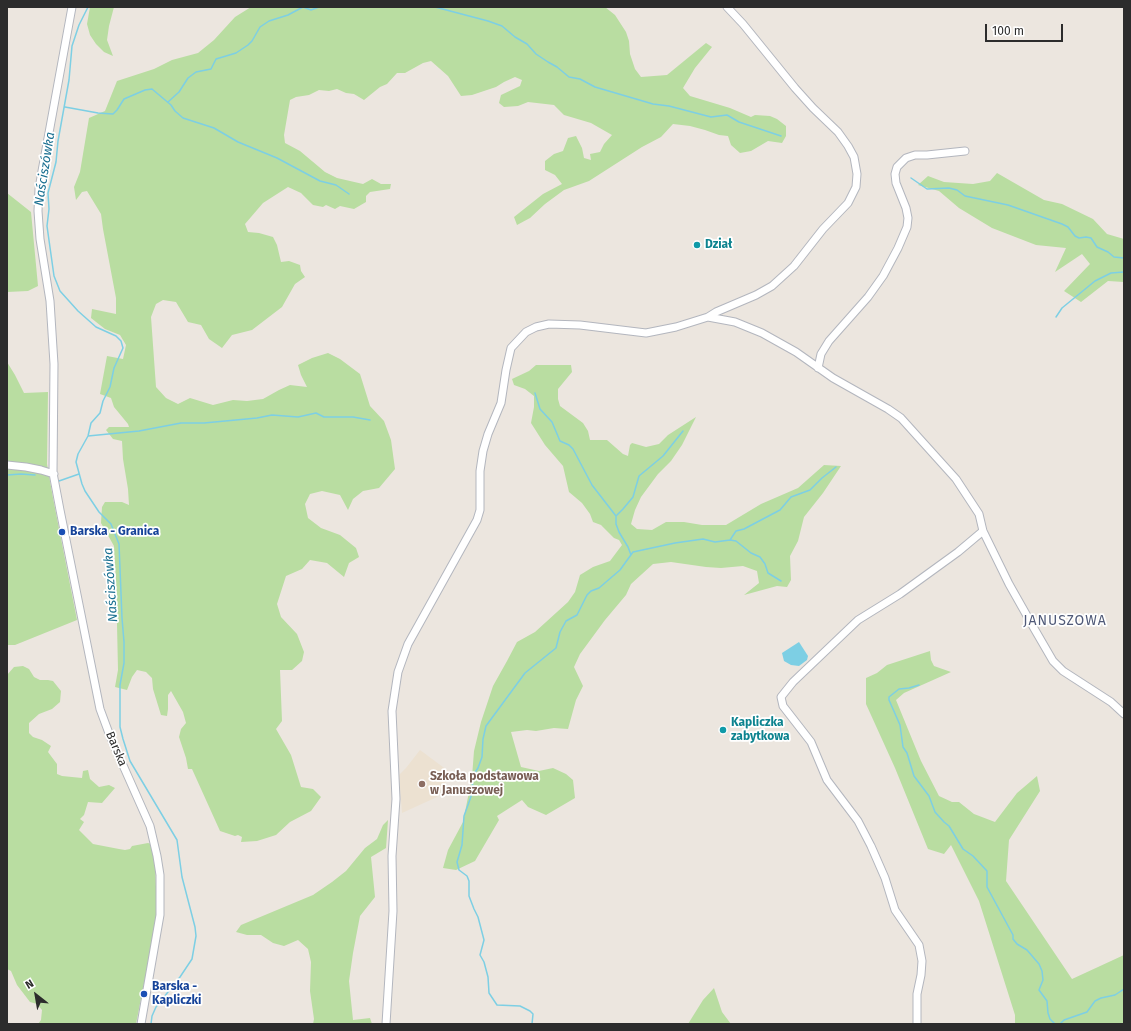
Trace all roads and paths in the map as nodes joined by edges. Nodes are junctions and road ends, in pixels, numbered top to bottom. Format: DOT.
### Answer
graph roads {
  1 [pos="72,7"];
  2 [pos="727,7"];
  3 [pos="965,151"];
  4 [pos="708,317"];
  5 [pos="818,368"];
  6 [pos="7,465"];
  7 [pos="54,474"];
  8 [pos="982,531"];
  9 [pos="1124,714"];
  10 [pos="141,1024"];
  11 [pos="386,1024"];
  12 [pos="917,1024"];
  1 -- 7 [label="street, Barska"];
  2 -- 4 [label="street"];
  3 -- 5 [label="street"];
  4 -- 5 [label="street"];
  4 -- 11 [label="street"];
  5 -- 8 [label="street"];
  6 -- 7 [label="street"];
  7 -- 10 [label="street, Barska"];
  8 -- 9 [label="street"];
  8 -- 12 [label="street"];
}
